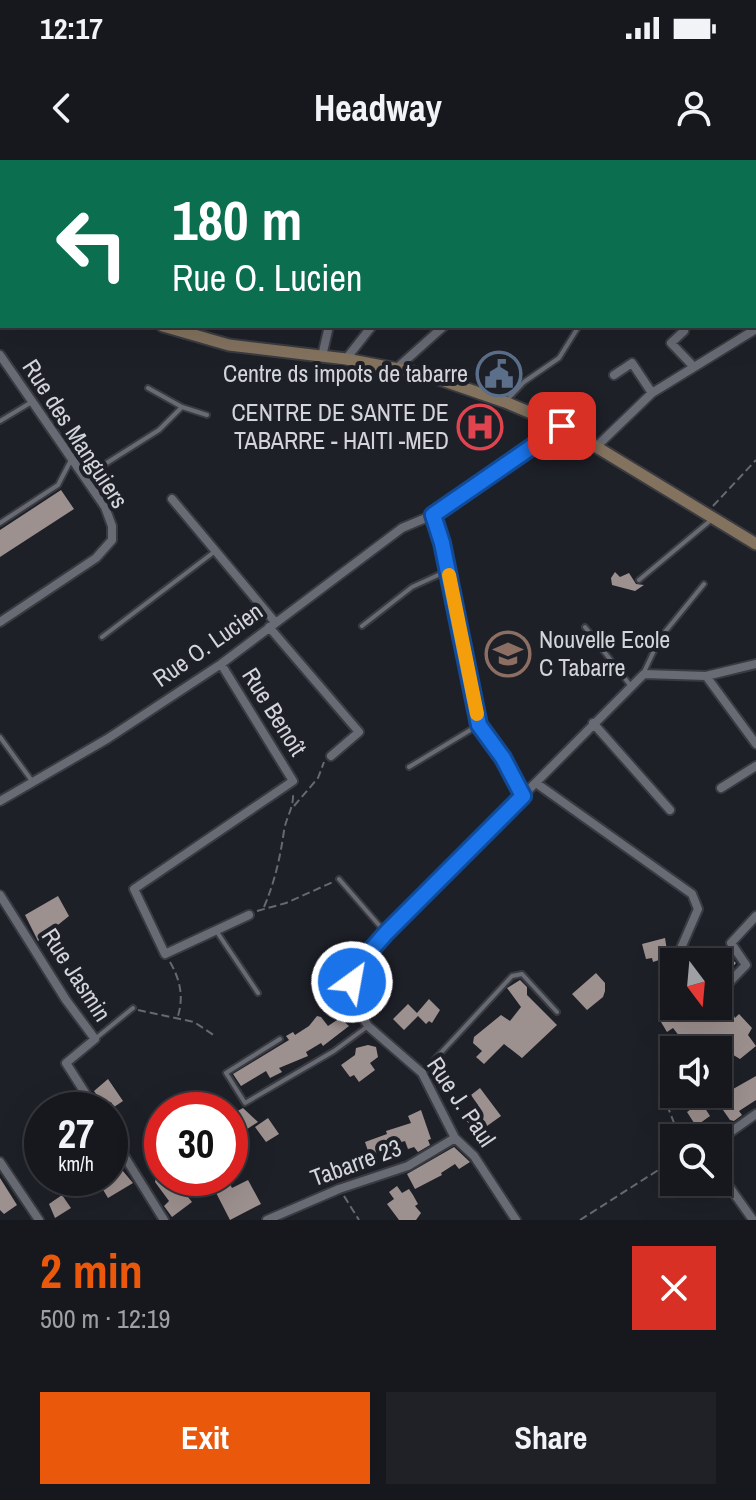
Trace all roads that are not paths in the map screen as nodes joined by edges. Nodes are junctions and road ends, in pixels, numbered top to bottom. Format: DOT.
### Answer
graph roads {
  1 [pos="180,328"];
  2 [pos="329,328"];
  3 [pos="370,328"];
  4 [pos="442,328"];
  5 [pos="578,328"];
  6 [pos="756,329"];
  7 [pos="684,331"];
  8 [pos="0,355"];
  9 [pos="322,356"];
  10 [pos="346,359"];
  11 [pos="694,367"];
  12 [pos="397,368"];
  13 [pos="614,375"];
  14 [pos="148,388"];
  15 [pos="652,393"];
  16 [pos="505,402"];
  17 [pos="30,403"];
  18 [pos="182,407"];
  19 [pos="207,415"];
  20 [pos="0,421"];
  21 [pos="562,426"];
  22 [pos="596,447"];
  23 [pos="71,459"];
  24 [pos="84,478"];
  25 [pos="172,499"];
  26 [pos="433,515"];
  27 [pos="710,516"];
  28 [pos="0,523"];
  29 [pos="756,544"];
  30 [pos="216,551"];
  31 [pos="448,571"];
  32 [pos="639,580"];
  33 [pos="704,584"];
  34 [pos="0,622"];
  35 [pos="272,624"];
  36 [pos="362,626"];
  37 [pos="585,627"];
  38 [pos="102,637"];
  39 [pos="221,664"];
  40 [pos="756,664"];
  41 [pos="644,674"];
  42 [pos="706,676"];
  43 [pos="631,686"];
  44 [pos="593,723"];
  45 [pos="479,725"];
  46 [pos="0,737"];
  47 [pos="756,744"];
  48 [pos="331,756"];
  49 [pos="756,766"];
  50 [pos="409,767"];
  51 [pos="32,781"];
  52 [pos="536,783"];
  53 [pos="721,788"];
  54 [pos="523,796"];
  55 [pos="0,801"];
  56 [pos="670,810"];
  57 [pos="339,879"];
  58 [pos="0,895"];
  59 [pos="249,915"];
  60 [pos="756,916"];
  61 [pos="216,931"];
  62 [pos="386,933"];
  63 [pos="682,948"];
  64 [pos="732,980"];
  65 [pos="258,993"];
  66 [pos="133,1008"];
  67 [pos="557,1012"];
  68 [pos="368,1026"];
  69 [pos="95,1039"];
  70 [pos="280,1039"];
  71 [pos="422,1073"];
  72 [pos="85,1092"];
  73 [pos="756,1114"];
  74 [pos="732,1131"];
  75 [pos="455,1138"];
  76 [pos="0,1162"];
  77 [pos="128,1162"];
  78 [pos="4,1176"];
  79 [pos="732,1191"];
  80 [pos="39,1220"];
  81 [pos="164,1220"];
  82 [pos="267,1220"];
  83 [pos="516,1220"];
  84 [pos="753,1220"];
  1 -- 9 [label="main road"];
  2 -- 9 [label="street"];
  3 -- 10 [label="street"];
  4 -- 12 [label="street"];
  5 -- 16 [label="lane"];
  6 -- 11 [label="street"];
  7 -- 11 [label="street"];
  8 -- 17 [label="street, Rue des Manguiers"];
  9 -- 10 [label="main road"];
  10 -- 12 [label="main road"];
  11 -- 15 [label="street"];
  12 -- 16 [label="main road"];
  13 -- 15 [label="street"];
  14 -- 18 [label="lane"];
  15 -- 22 [label="street"];
  16 -- 21 [label="main road"];
  17 -- 20 [label="lane"];
  17 -- 23 [label="street, Rue des Manguiers"];
  18 -- 19 [label="lane"];
  18 -- 24 [label="lane"];
  21 -- 22 [label="main road"];
  21 -- 26 [label="street, Rue O. Lucien"];
  22 -- 27 [label="main road"];
  23 -- 24 [label="street, Rue des Manguiers"];
  23 -- 28 [label="lane"];
  24 -- 34 [label="street, Rue des Manguiers"];
  25 -- 30 [label="street"];
  26 -- 31 [label="street"];
  26 -- 35 [label="street, Rue O. Lucien"];
  27 -- 29 [label="main road"];
  27 -- 32 [label="lane"];
  30 -- 35 [label="street"];
  30 -- 38 [label="lane"];
  31 -- 36 [label="lane"];
  31 -- 45 [label="street"];
  33 -- 41 [label="lane"];
  35 -- 39 [label="street, Rue O. Lucien"];
  35 -- 48 [label="street"];
  37 -- 43 [label="lane"];
  39 -- 51 [label="street, Rue O. Lucien"];
  39 -- 61 [label="street, Rue Benoît"];
  40 -- 42 [label="street"];
  41 -- 42 [label="street"];
  41 -- 43 [label="street, Rue J. Paul"];
  42 -- 47 [label="street"];
  43 -- 44 [label="street, Rue J. Paul"];
  44 -- 52 [label="street, Rue J. Paul"];
  44 -- 56 [label="street"];
  45 -- 50 [label="lane"];
  45 -- 54 [label="street"];
  46 -- 51 [label="lane"];
  49 -- 53 [label="street"];
  51 -- 55 [label="street, Rue O. Lucien"];
  52 -- 54 [label="street, Rue J. Paul"];
  52 -- 63 [label="street"];
  54 -- 62 [label="street, Rue J. Paul"];
  57 -- 62 [label="lane"];
  58 -- 69 [label="street, Rue Jasmin"];
  59 -- 61 [label="street"];
  60 -- 64 [label="street"];
  61 -- 65 [label="lane"];
  62 -- 68 [label="street, Rue J. Paul"];
  66 -- 69 [label="lane"];
  67 -- 71 [label="lane"];
  68 -- 70 [label="lane"];
  68 -- 71 [label="street, Rue J. Paul"];
  69 -- 72 [label="street, Rue Jasmin"];
  71 -- 75 [label="street, Rue J. Paul"];
  73 -- 74 [label="street"];
  75 -- 82 [label="street, Tabarre 23"];
  75 -- 83 [label="street, Rue J. Paul"];
  76 -- 78 [label="street"];
  77 -- 81 [label="street"];
  78 -- 80 [label="street"];
  79 -- 84 [label="street"];
}
